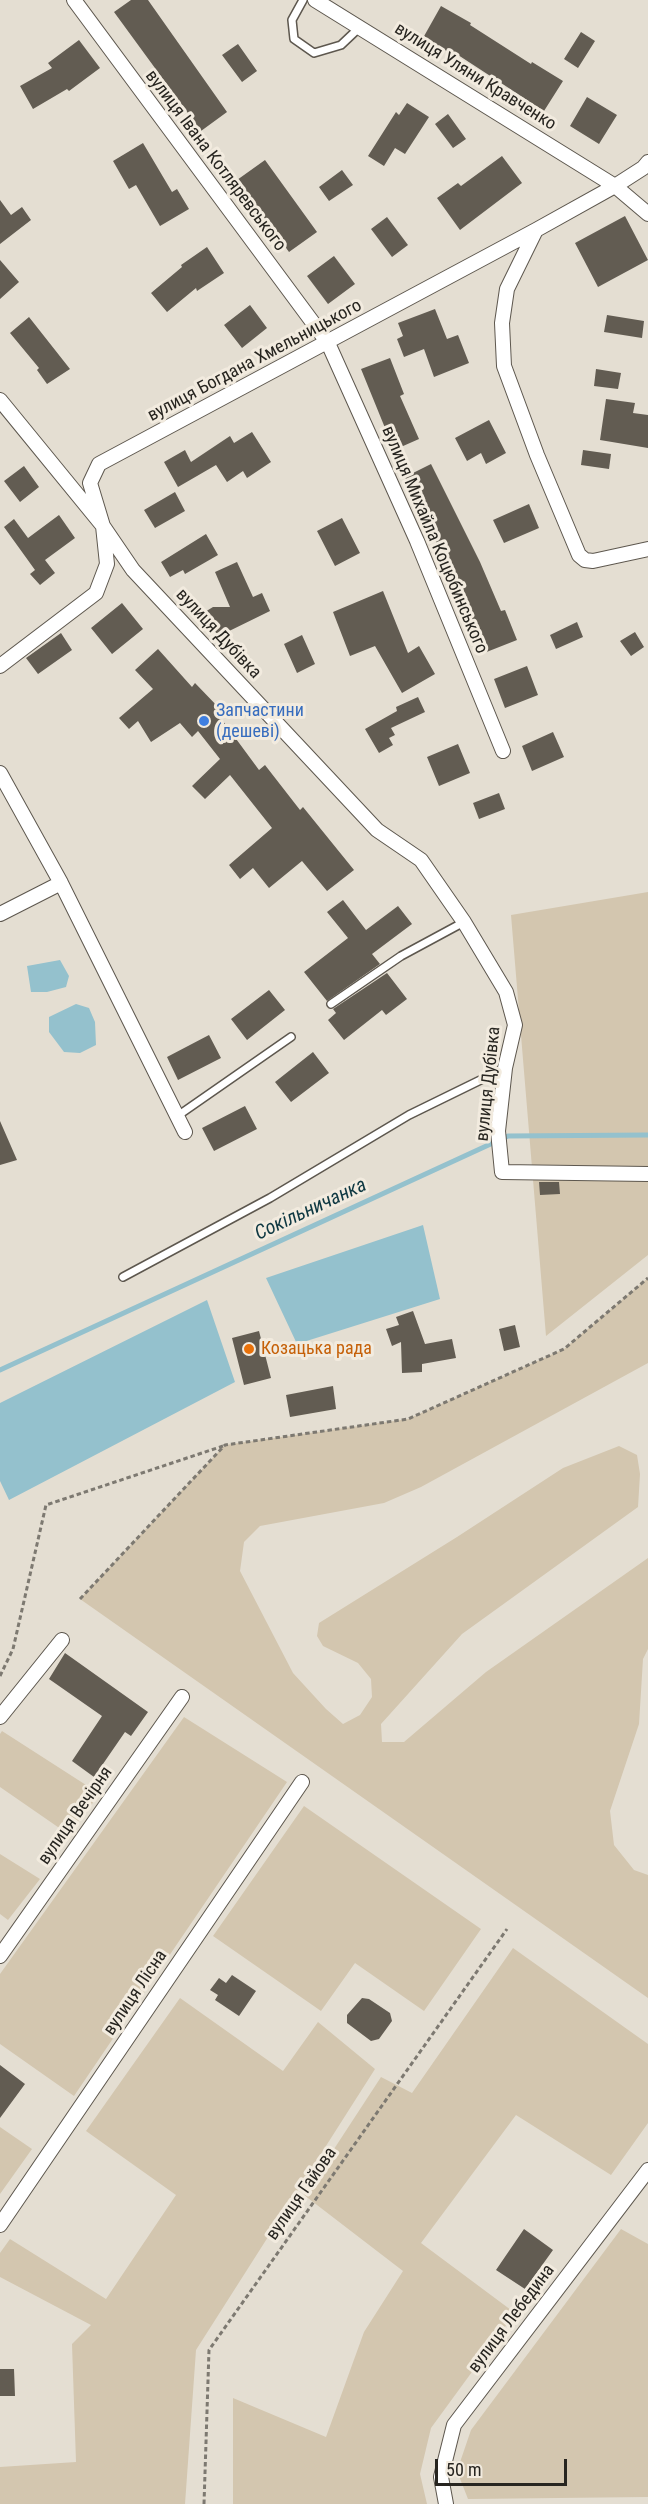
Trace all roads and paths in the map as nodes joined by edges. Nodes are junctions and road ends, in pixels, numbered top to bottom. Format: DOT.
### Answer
graph roads {
  1 [pos="74,0"];
  2 [pos="303,0"];
  3 [pos="315,0"];
  4 [pos="360,27"];
  5 [pos="648,162"];
  6 [pos="615,186"];
  7 [pos="648,214"];
  8 [pos="536,230"];
  9 [pos="328,343"];
  10 [pos="0,400"];
  11 [pos="103,526"];
  12 [pos="648,549"];
  13 [pos="0,666"];
  14 [pos="503,751"];
  15 [pos="0,773"];
  16 [pos="62,883"];
  17 [pos="0,914"];
  18 [pos="465,922"];
  19 [pos="331,1004"];
  20 [pos="291,1036"];
  21 [pos="505,1068"];
  22 [pos="177,1117"];
  23 [pos="185,1132"];
  24 [pos="648,1174"];
  25 [pos="123,1277"];
  26 [pos="648,1278"];
  27 [pos="225,1445"];
  28 [pos="80,1599"];
  29 [pos="62,1640"];
  30 [pos="0,1676"];
  31 [pos="182,1696"];
  32 [pos="0,1717"];
  33 [pos="302,1782"];
  34 [pos="507,1929"];
  35 [pos="0,1956"];
  36 [pos="648,2170"];
  37 [pos="0,2225"];
  38 [pos="204,2504"];
  39 [pos="446,2504"];
  1 -- 9 [label="street, вулиця Івана Котляревського"];
  2 -- 4 [label="lane"];
  3 -- 4 [label="street, вулиця Уляни Кравченко"];
  4 -- 6 [label="street, вулиця Уляни Кравченко"];
  5 -- 6 [label="street, вулиця Богдана Хмельницького"];
  6 -- 7 [label="street, вулиця Уляни Кравченко"];
  6 -- 8 [label="street, вулиця Богдана Хмельницького"];
  8 -- 9 [label="street, вулиця Богдана Хмельницького"];
  8 -- 12 [label="street"];
  9 -- 11 [label="street, вулиця Богдана Хмельницького"];
  9 -- 14 [label="street, вулиця Михайла Коцюбинського"];
  10 -- 11 [label="street, вулиця Дубівка"];
  11 -- 13 [label="street, вулиця Богдана Хмельницького"];
  11 -- 18 [label="street, вулиця Дубівка"];
  15 -- 16 [label="street"];
  16 -- 17 [label="street"];
  16 -- 22 [label="street"];
  18 -- 19 [label="lane"];
  18 -- 21 [label="street, вулиця Дубівка"];
  20 -- 22 [label="lane"];
  21 -- 24 [label="street, вулиця Дубівка"];
  21 -- 25 [label="lane"];
  22 -- 23 [label="street"];
  26 -- 27 [label="path"];
  27 -- 28 [label="path"];
  27 -- 30 [label="path"];
  29 -- 32 [label="street"];
  31 -- 35 [label="street, вулиця Вечірня"];
  33 -- 37 [label="street, вулиця Лісна"];
  34 -- 38 [label="path, вулиця Гайова"];
  36 -- 39 [label="street, вулиця Лебедина"];
}
